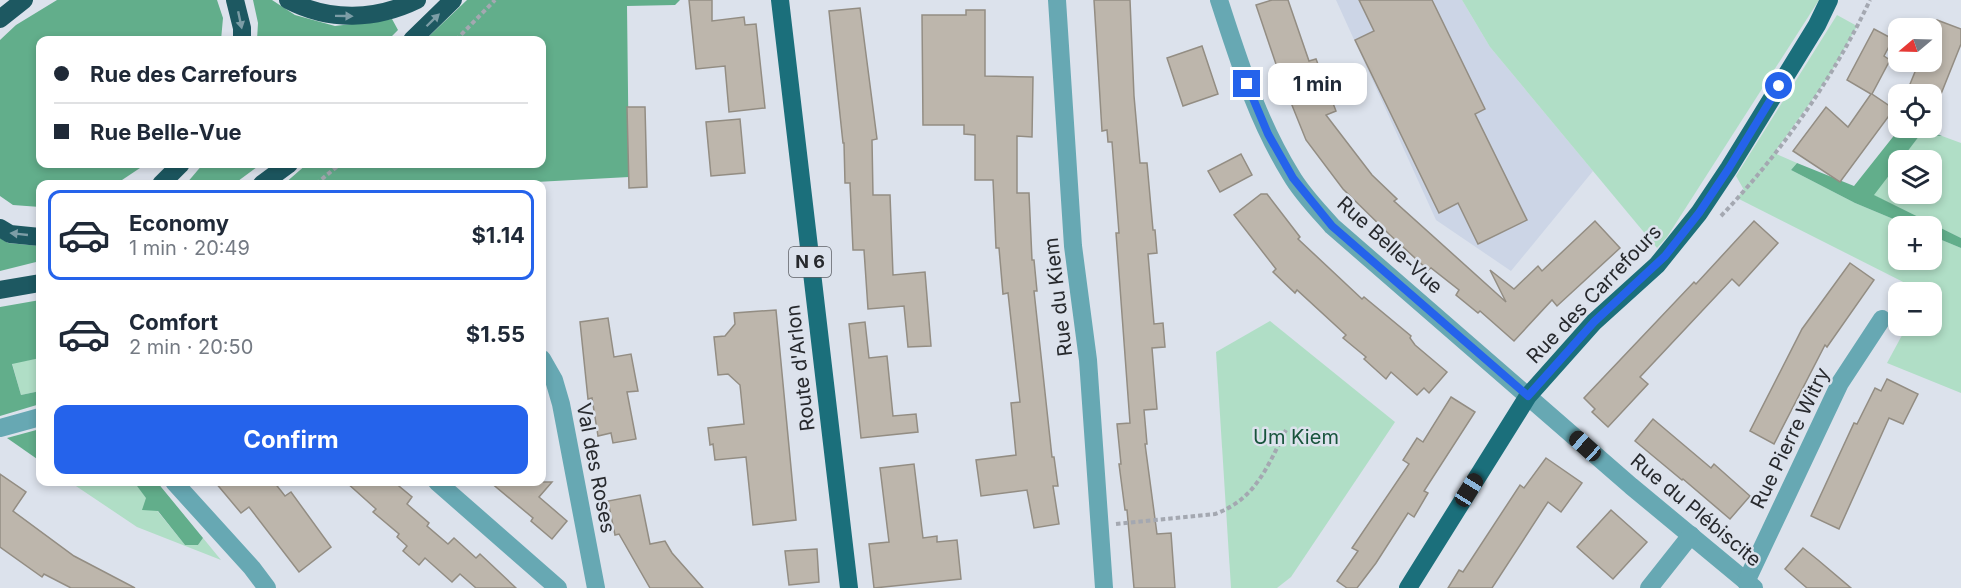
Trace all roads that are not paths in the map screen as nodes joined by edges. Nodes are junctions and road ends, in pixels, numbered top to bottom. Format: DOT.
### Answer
graph roads {
  1 [pos="24,0"];
  2 [pos="236,0"];
  3 [pos="288,0"];
  4 [pos="417,0"];
  5 [pos="453,0"];
  6 [pos="780,0"];
  7 [pos="1058,0"];
  8 [pos="1218,0"];
  9 [pos="1829,0"];
  10 [pos="0,19"];
  11 [pos="242,36"];
  12 [pos="416,36"];
  13 [pos="177,168"];
  14 [pos="284,168"];
  15 [pos="164,180"];
  16 [pos="267,180"];
  17 [pos="0,228"];
  18 [pos="36,237"];
  19 [pos="36,284"];
  20 [pos="0,290"];
  21 [pos="1882,319"];
  22 [pos="546,366"];
  23 [pos="1528,396"];
  24 [pos="36,418"];
  25 [pos="0,428"];
  26 [pos="178,486"];
  27 [pos="442,486"];
  28 [pos="1691,535"];
  29 [pos="1750,585"];
  30 [pos="267,588"];
  31 [pos="558,588"];
  32 [pos="597,588"];
  33 [pos="849,588"];
  34 [pos="1104,588"];
  35 [pos="1408,588"];
  36 [pos="1649,588"];
  1 -- 10 [label="highway"];
  2 -- 11 [label="highway, one-way"];
  3 -- 4 [label="highway, one-way"];
  12 -- 5 [label="highway, one-way"];
  6 -- 33 [label="main road, Route d'Arlon / N 6"];
  7 -- 34 [label="street, Rue du Kiem"];
  8 -- 23 [label="street, Rue Belle-Vue"];
  9 -- 23 [label="main road, Rue des Carrefours"];
  13 -- 15 [label="highway"];
  14 -- 16 [label="highway"];
  18 -- 17 [label="highway, one-way"];
  19 -- 20 [label="highway"];
  21 -- 29 [label="street, Rue Pierre Witry"];
  22 -- 32 [label="street, Val des Roses"];
  23 -- 28 [label="street, Rue du Plébiscite"];
  23 -- 35 [label="main road, Rue des Carrefours"];
  24 -- 25 [label="street"];
  26 -- 30 [label="street"];
  27 -- 31 [label="street"];
  28 -- 29 [label="street, Rue du Plébiscite"];
  28 -- 36 [label="street"];
}
